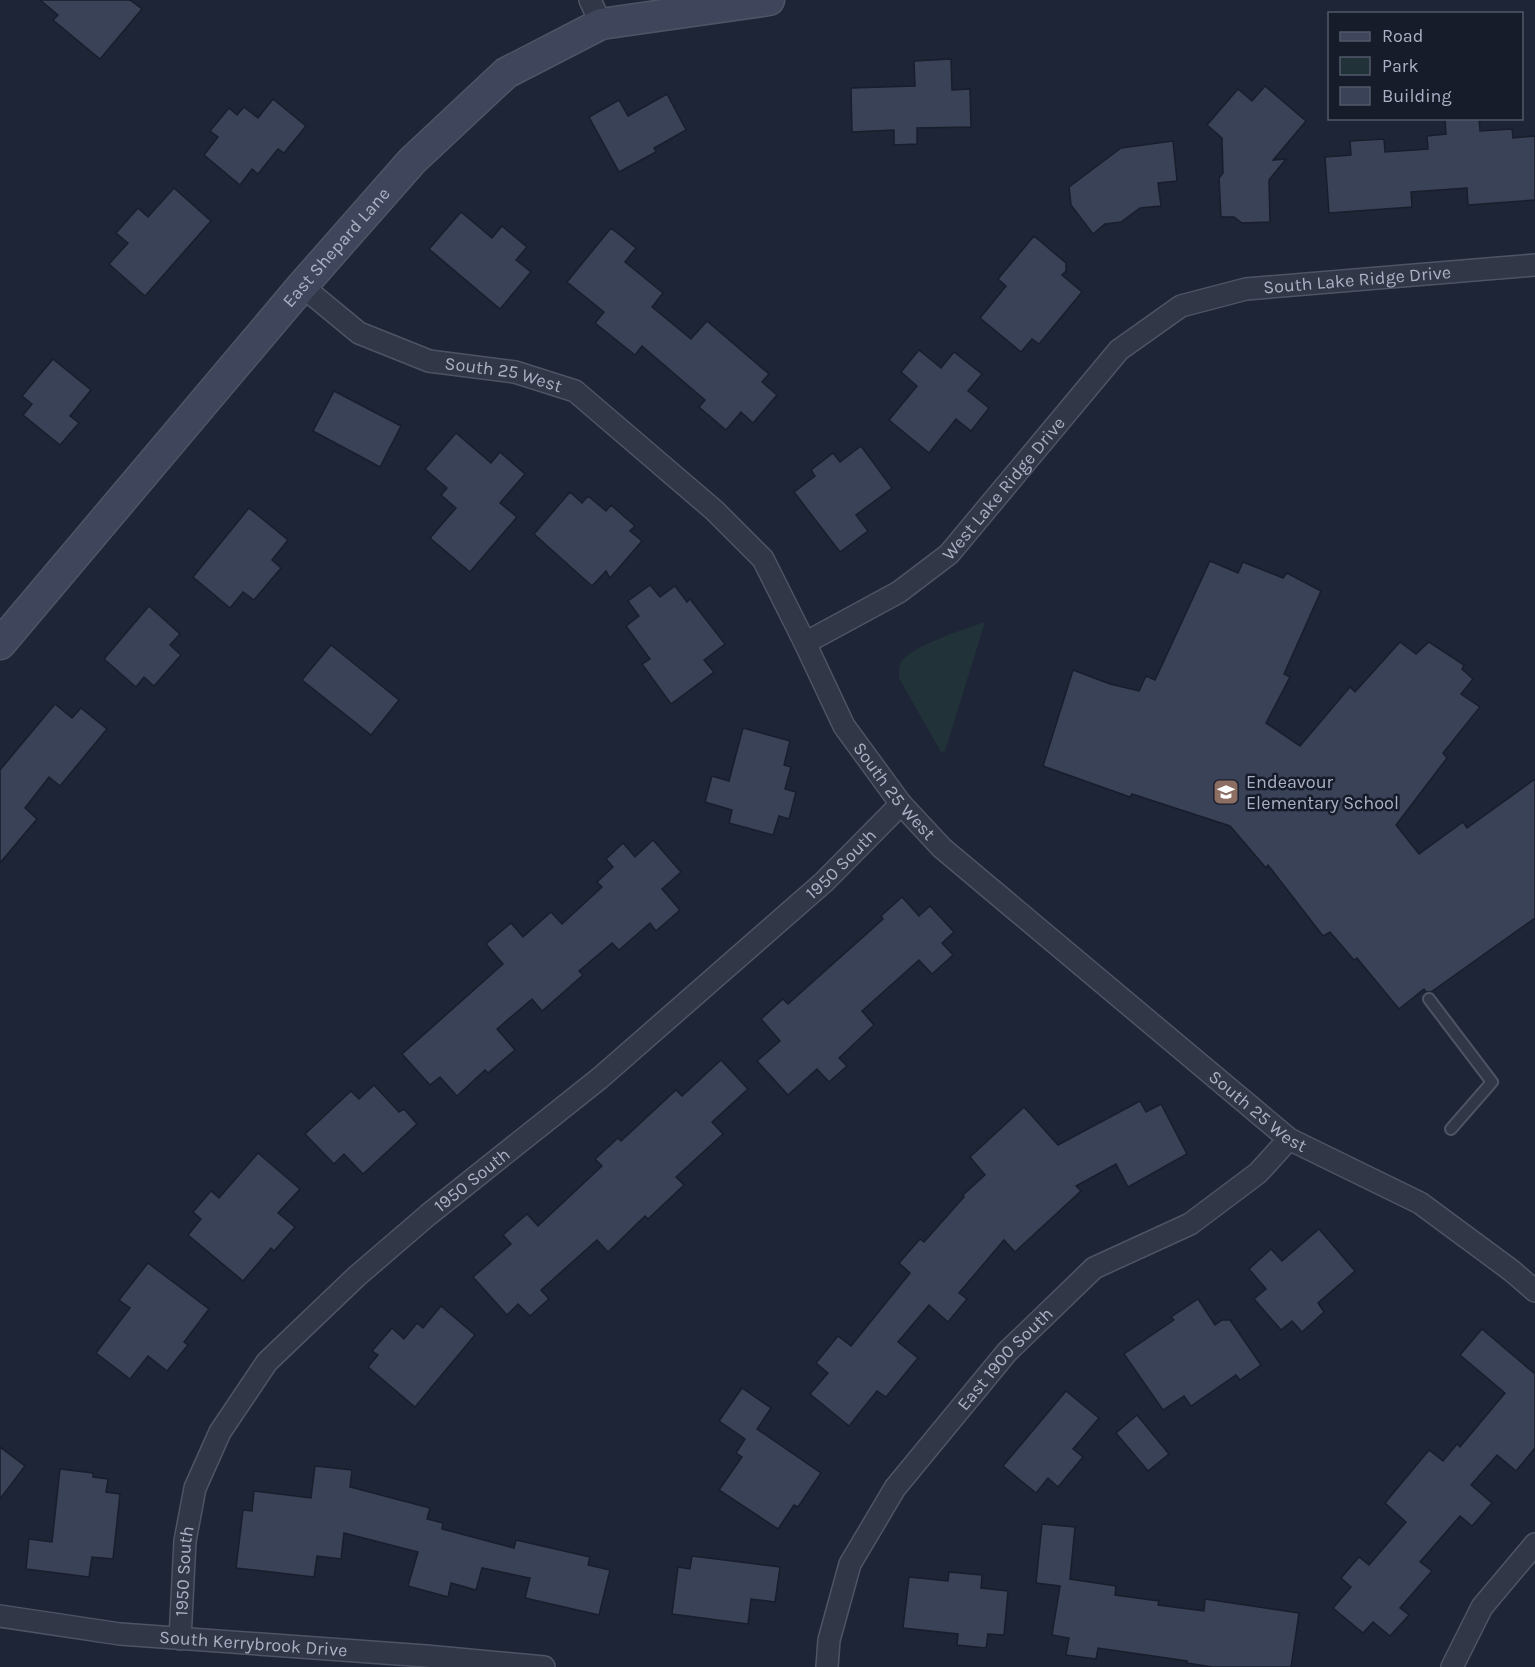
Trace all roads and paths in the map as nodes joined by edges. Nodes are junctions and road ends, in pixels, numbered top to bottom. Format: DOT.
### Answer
graph roads {
  1 [pos="769,0"];
  2 [pos="595,12"];
  3 [pos="1535,265"];
  4 [pos="302,286"];
  5 [pos="1181,306"];
  6 [pos="805,643"];
  7 [pos="0,644"];
  8 [pos="902,804"];
  9 [pos="1429,999"];
  10 [pos="1451,1129"];
  11 [pos="1289,1139"];
  12 [pos="1535,1291"];
  13 [pos="1535,1544"];
  14 [pos="0,1616"];
  15 [pos="180,1639"];
  16 [pos="425,1662"];
  17 [pos="544,1667"];
  18 [pos="826,1667"];
  19 [pos="1452,1667"];
  1 -- 2 [label="street, East Shepard Lane"];
  2 -- 4 [label="street, East Shepard Lane"];
  3 -- 5 [label="street, South Lake Ridge Drive"];
  4 -- 6 [label="street, South 25 West"];
  4 -- 7 [label="street, East Shepard Lane"];
  5 -- 6 [label="street, West Lake Ridge Drive"];
  6 -- 8 [label="street, South 25 West"];
  8 -- 11 [label="street, South 25 West"];
  8 -- 15 [label="street, 1950 South"];
  9 -- 10 [label="lane"];
  11 -- 12 [label="street, South 25 West"];
  11 -- 18 [label="street, East 1900 South"];
  13 -- 19 [label="street"];
  14 -- 15 [label="street, South Kerrybrook Drive"];
  15 -- 16 [label="street, South Kerrybrook Drive"];
  16 -- 17 [label="street, South Kerrybrook Drive"];
}
